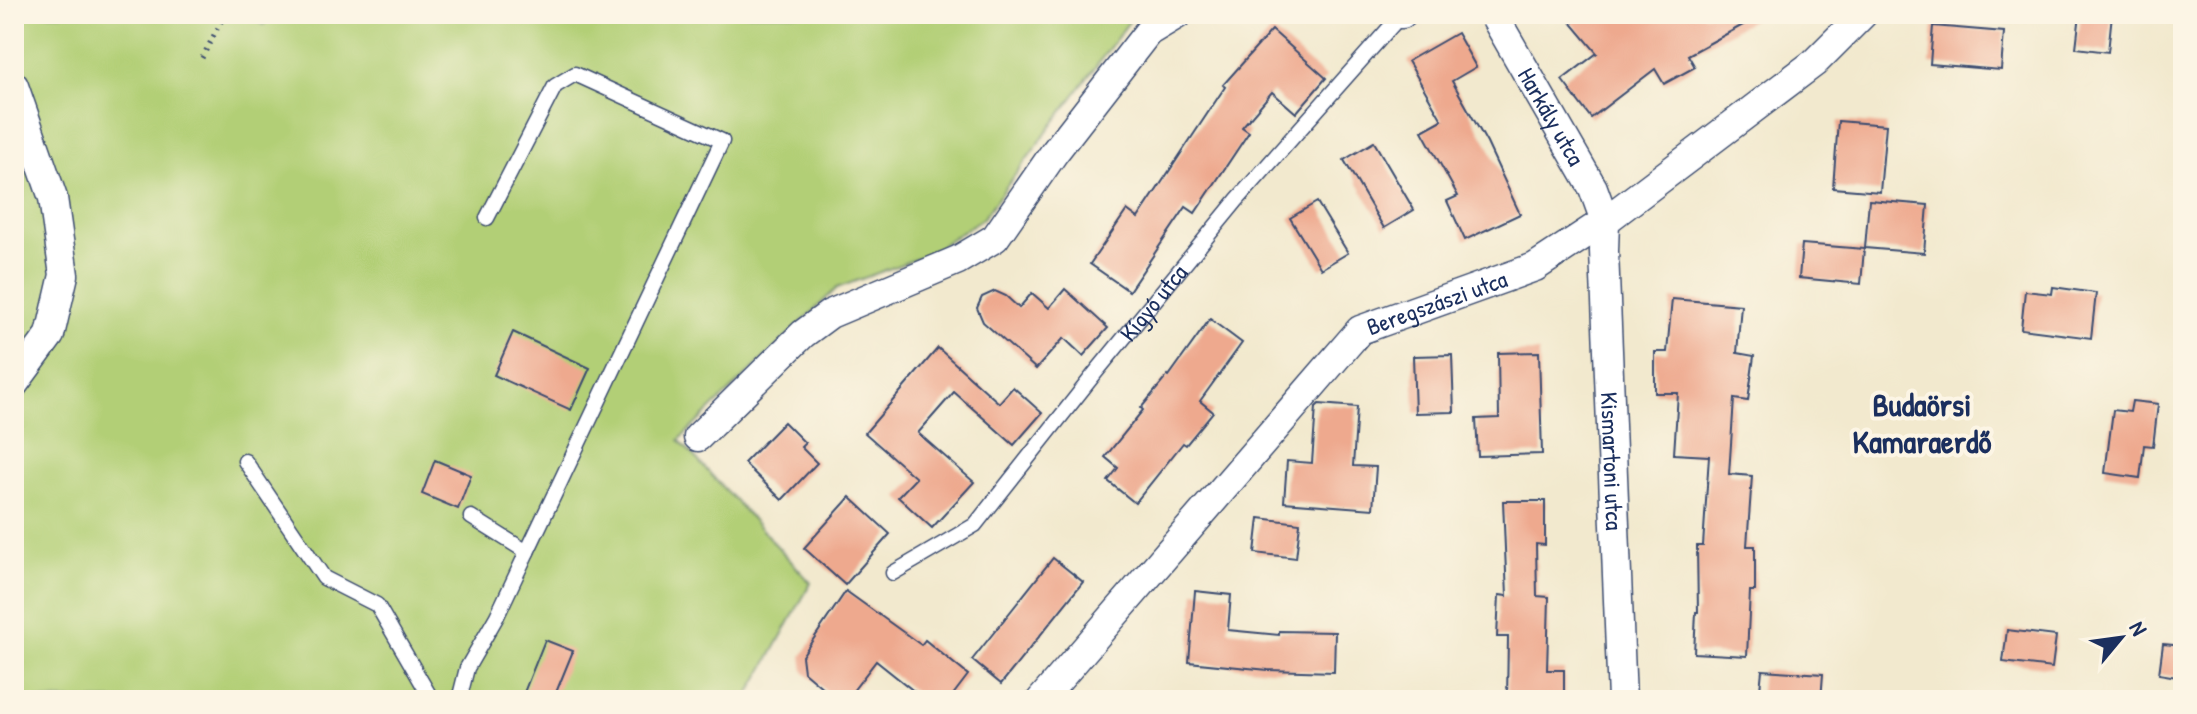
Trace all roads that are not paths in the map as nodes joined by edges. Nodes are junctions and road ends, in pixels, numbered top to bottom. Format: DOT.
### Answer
graph roads {
  1 [pos="1178,14"];
  2 [pos="1400,14"];
  3 [pos="1493,14"];
  4 [pos="1863,14"];
  5 [pos="14,86"];
  6 [pos="487,218"];
  7 [pos="1605,221"];
  8 [pos="14,384"];
  9 [pos="698,437"];
  10 [pos="245,461"];
  11 [pos="471,517"];
  12 [pos="527,552"];
  13 [pos="893,573"];
  14 [pos="432,700"];
  15 [pos="459,700"];
  16 [pos="1041,700"];
  17 [pos="1622,700"];
  1 -- 9 [label="street"];
  2 -- 13 [label="lane, Kígyó utca"];
  3 -- 7 [label="street, Harkály utca"];
  4 -- 7 [label="street, Beregszászi utca"];
  5 -- 8 [label="street"];
  6 -- 12 [label="lane"];
  7 -- 16 [label="street, Beregszászi utca"];
  7 -- 17 [label="street, Kismartoni utca"];
  10 -- 14 [label="lane"];
  11 -- 12 [label="lane"];
  12 -- 15 [label="lane"];
}
